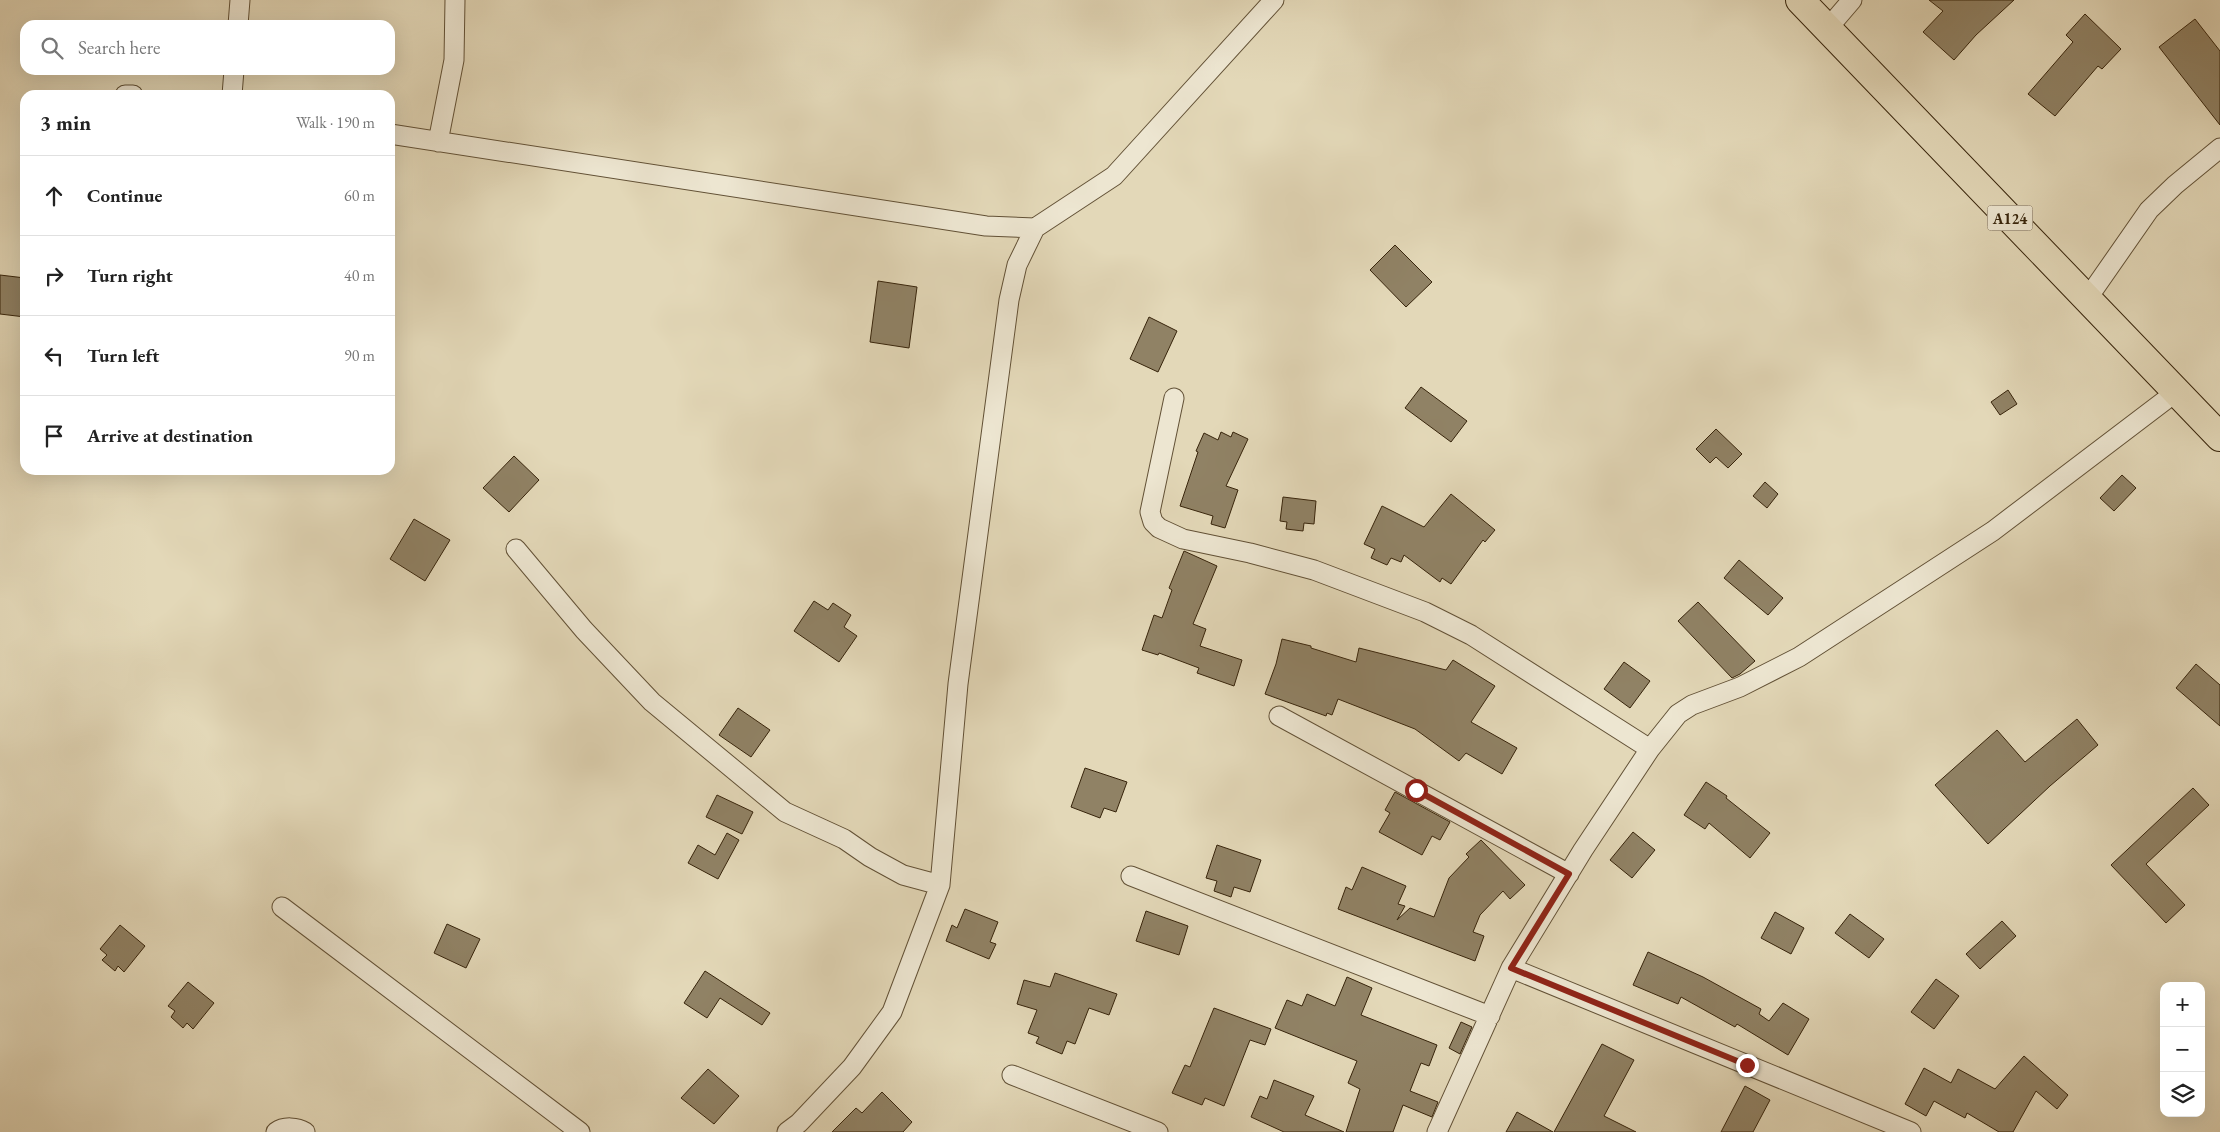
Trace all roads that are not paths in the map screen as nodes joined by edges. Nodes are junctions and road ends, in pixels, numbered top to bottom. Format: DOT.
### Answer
graph roads {
  1 [pos="240,0"];
  2 [pos="455,0"];
  3 [pos="1274,0"];
  4 [pos="1800,0"];
  5 [pos="1852,0"];
  6 [pos="238,20"];
  7 [pos="1828,28"];
  8 [pos="234,75"];
  9 [pos="232,90"];
  10 [pos="395,135"];
  11 [pos="438,142"];
  12 [pos="2220,148"];
  13 [pos="1035,228"];
  14 [pos="2087,298"];
  15 [pos="2176,392"];
  16 [pos="1174,398"];
  17 [pos="2220,437"];
  18 [pos="516,549"];
  19 [pos="1279,716"];
  20 [pos="1650,749"];
  21 [pos="1569,874"];
  22 [pos="1131,876"];
  23 [pos="940,886"];
  24 [pos="282,907"];
  25 [pos="1511,968"];
  26 [pos="1490,1016"];
  27 [pos="1012,1075"];
  28 [pos="276,1132"];
  29 [pos="306,1132"];
  30 [pos="580,1132"];
  31 [pos="787,1132"];
  32 [pos="1158,1132"];
  33 [pos="1437,1132"];
  34 [pos="1911,1132"];
  1 -- 6 [label="street"];
  2 -- 11 [label="street"];
  3 -- 13 [label="street"];
  4 -- 7 [label="highway, A124"];
  5 -- 7 [label="street"];
  7 -- 14 [label="highway, A124"];
  8 -- 9 [label="street"];
  10 -- 11 [label="street"];
  11 -- 13 [label="street"];
  12 -- 14 [label="street"];
  13 -- 23 [label="street"];
  14 -- 15 [label="highway, A124"];
  15 -- 17 [label="highway, A124"];
  15 -- 20 [label="street"];
  16 -- 20 [label="street"];
  18 -- 23 [label="street"];
  19 -- 21 [label="street"];
  20 -- 21 [label="street"];
  21 -- 25 [label="street"];
  22 -- 26 [label="street"];
  23 -- 31 [label="street"];
  24 -- 30 [label="street"];
  25 -- 26 [label="street"];
  25 -- 34 [label="street"];
  26 -- 33 [label="street"];
  27 -- 32 [label="street"];
  28 -- 29 [label="street"];
}
